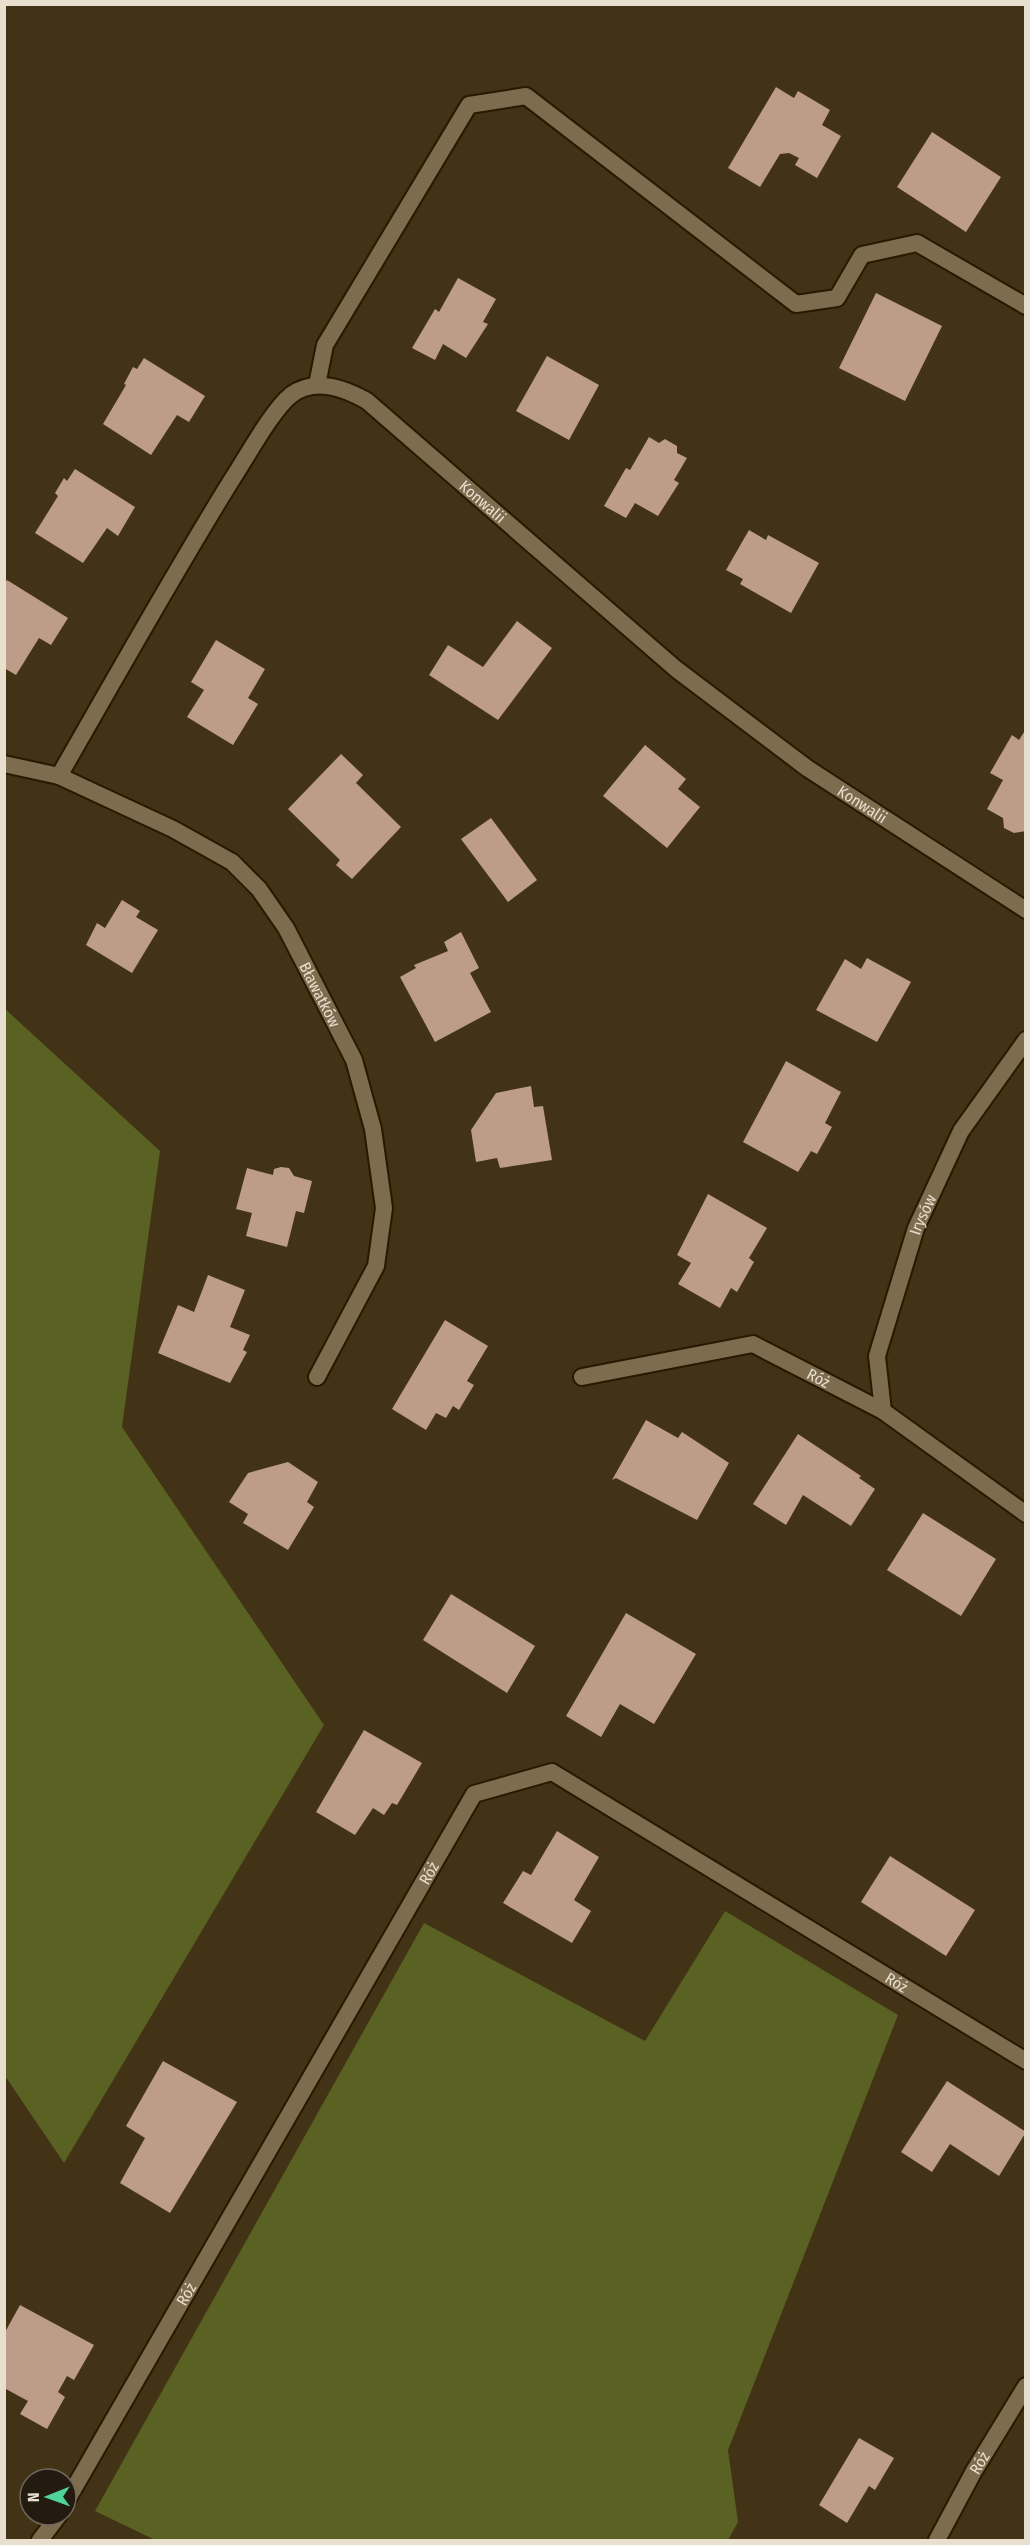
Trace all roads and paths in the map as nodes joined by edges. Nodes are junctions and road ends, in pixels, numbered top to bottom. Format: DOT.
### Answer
graph roads {
  1 [pos="1026,306"];
  2 [pos="317,385"];
  3 [pos="4,764"];
  4 [pos="59,776"];
  5 [pos="1026,910"];
  6 [pos="1026,1040"];
  7 [pos="317,1377"];
  8 [pos="582,1377"];
  9 [pos="883,1411"];
  10 [pos="1026,1514"];
  11 [pos="1026,2061"];
  12 [pos="1026,2386"];
  13 [pos="78,2481"];
  14 [pos="50,2527"];
  15 [pos="40,2541"];
  16 [pos="937,2541"];
  1 -- 2 [label="street"];
  2 -- 4 [label="street"];
  2 -- 5 [label="street, Konwalii"];
  3 -- 4 [label="street, Bławatków"];
  4 -- 7 [label="street, Bławatków"];
  6 -- 9 [label="street, Irysów"];
  8 -- 9 [label="street, Róż"];
  9 -- 10 [label="street, Róż"];
  11 -- 13 [label="street, Róż"];
  12 -- 16 [label="street, Róż"];
  14 -- 15 [label="street"];
}
